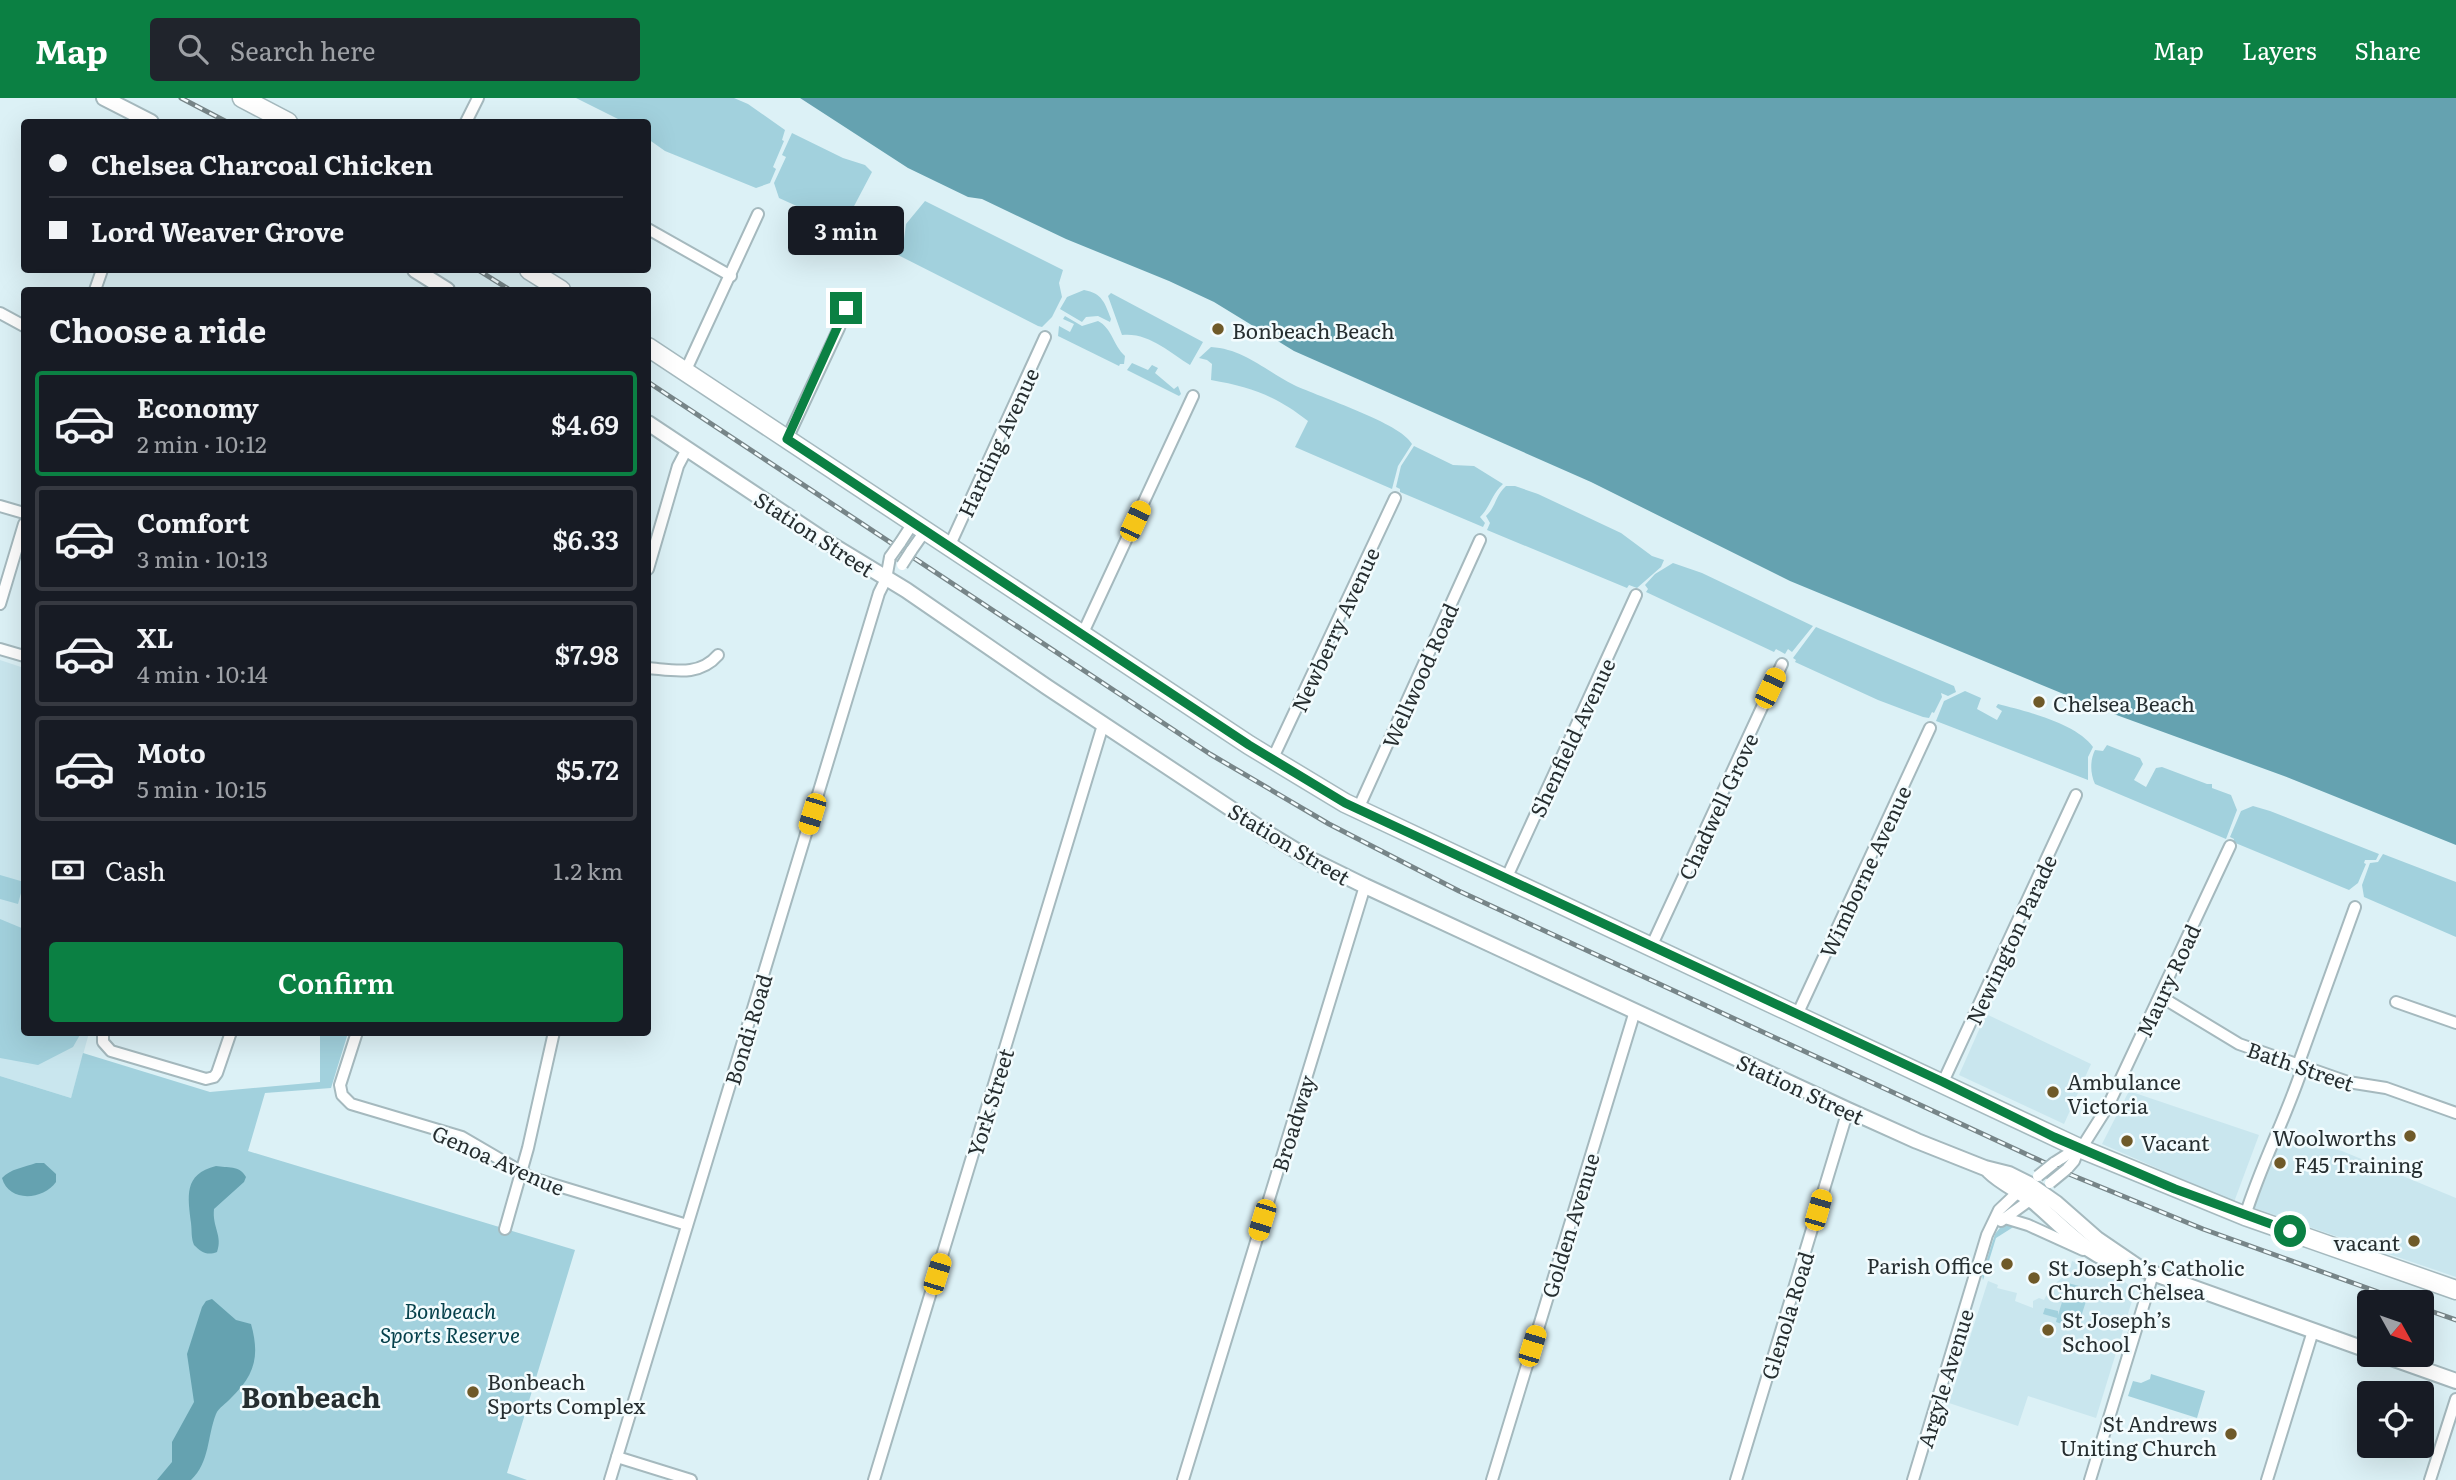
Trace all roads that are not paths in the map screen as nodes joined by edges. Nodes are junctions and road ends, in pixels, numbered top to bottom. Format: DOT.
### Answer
graph roads {
  1 [pos="104,98"];
  2 [pos="242,98"];
  3 [pos="478,98"];
  4 [pos="142,119"];
  5 [pos="282,119"];
  6 [pos="468,119"];
  7 [pos="758,214"];
  8 [pos="651,231"];
  9 [pos="420,273"];
  10 [pos="534,273"];
  11 [pos="731,276"];
  12 [pos="442,287"];
  13 [pos="556,287"];
  14 [pos="847,299"];
  15 [pos="0,313"];
  16 [pos="21,324"];
  17 [pos="1045,337"];
  18 [pos="651,349"];
  19 [pos="685,372"];
  20 [pos="1193,396"];
  21 [pos="651,425"];
  22 [pos="787,439"];
  23 [pos="687,449"];
  24 [pos="1395,498"];
  25 [pos="0,506"];
  26 [pos="21,512"];
  27 [pos="919,527"];
  28 [pos="21,534"];
  29 [pos="1480,540"];
  30 [pos="949,547"];
  31 [pos="651,559"];
  32 [pos="886,579"];
  33 [pos="1636,595"];
  34 [pos="0,604"];
  35 [pos="1082,635"];
  36 [pos="0,649"];
  37 [pos="21,655"];
  38 [pos="718,655"];
  39 [pos="1782,664"];
  40 [pos="651,667"];
  41 [pos="1104,725"];
  42 [pos="1930,728"];
  43 [pos="1272,760"];
  44 [pos="2076,795"];
  45 [pos="1358,809"];
  46 [pos="2230,846"];
  47 [pos="1506,879"];
  48 [pos="1364,886"];
  49 [pos="2356,907"];
  50 [pos="1651,947"];
  51 [pos="2157,1002"];
  52 [pos="2396,1002"];
  53 [pos="1635,1011"];
  54 [pos="1797,1015"];
  55 [pos="2191,1016"];
  56 [pos="2150,1017"];
  57 [pos="2456,1023"];
  58 [pos="103,1036"];
  59 [pos="230,1036"];
  60 [pos="357,1036"];
  61 [pos="553,1036"];
  62 [pos="2300,1066"];
  63 [pos="1943,1082"];
  64 [pos="1848,1110"];
  65 [pos="2456,1113"];
  66 [pos="2080,1148"];
  67 [pos="522,1172"];
  68 [pos="2034,1188"];
  69 [pos="2245,1216"];
  70 [pos="2005,1218"];
  71 [pos="687,1225"];
  72 [pos="505,1229"];
  73 [pos="1987,1235"];
  74 [pos="2099,1256"];
  75 [pos="2147,1271"];
  76 [pos="2456,1290"];
  77 [pos="2313,1331"];
  78 [pos="2357,1346"];
  79 [pos="2416,1367"];
  80 [pos="2456,1381"];
  81 [pos="2456,1399"];
  82 [pos="617,1457"];
  83 [pos="610,1480"];
  84 [pos="691,1480"];
  85 [pos="874,1480"];
  86 [pos="1184,1480"];
  87 [pos="1492,1480"];
  88 [pos="1736,1480"];
  89 [pos="1913,1480"];
  90 [pos="2090,1480"];
  91 [pos="2267,1480"];
  92 [pos="2430,1480"];
  1 -- 4 [label="street"];
  2 -- 5 [label="highway"];
  3 -- 6 [label="street"];
  7 -- 11 [label="street"];
  8 -- 11 [label="street"];
  9 -- 12 [label="street"];
  10 -- 13 [label="highway"];
  11 -- 19 [label="street"];
  14 -- 22 [label="street"];
  15 -- 16 [label="street"];
  17 -- 30 [label="street, Harding Avenue"];
  18 -- 19 [label="highway"];
  19 -- 22 [label="highway"];
  20 -- 35 [label="street"];
  21 -- 23 [label="street, Station Street"];
  22 -- 27 [label="highway"];
  23 -- 31 [label="street"];
  23 -- 32 [label="street, Station Street"];
  24 -- 43 [label="street, Newberry Avenue"];
  25 -- 26 [label="street"];
  27 -- 30 [label="highway"];
  27 -- 32 [label="street, Bondi Road, bridge"];
  27 -- 32 [label="street, Bondi Road, bridge"];
  28 -- 34 [label="street"];
  29 -- 45 [label="street, Wellwood Road"];
  30 -- 35 [label="highway"];
  32 -- 41 [label="street, Station Street"];
  32 -- 71 [label="street, Bondi Road"];
  33 -- 47 [label="street, Shenfield Avenue"];
  35 -- 43 [label="highway"];
  36 -- 37 [label="street"];
  38 -- 40 [label="street"];
  39 -- 50 [label="street, Chadwell Grove"];
  41 -- 48 [label="street, Station Street"];
  41 -- 85 [label="street, York Street"];
  42 -- 54 [label="street, Wimborne Avenue"];
  43 -- 45 [label="highway"];
  44 -- 63 [label="street, Newington Parade"];
  45 -- 47 [label="highway"];
  46 -- 51 [label="street, Maury Road"];
  47 -- 50 [label="highway"];
  48 -- 53 [label="street, Station Street"];
  48 -- 86 [label="street, Broadway"];
  49 -- 62 [label="street"];
  50 -- 54 [label="highway"];
  51 -- 55 [label="street, Bath Street"];
  51 -- 56 [label="street, Maury Road"];
  52 -- 57 [label="street"];
  53 -- 64 [label="street, Station Street"];
  53 -- 87 [label="street, Golden Avenue"];
  54 -- 63 [label="highway"];
  55 -- 56 [label="street, Bath Street"];
  55 -- 62 [label="street, Bath Street"];
  56 -- 66 [label="street, Maury Road"];
  58 -- 59 [label="street"];
  60 -- 67 [label="street, Genoa Avenue"];
  61 -- 67 [label="street"];
  62 -- 65 [label="street, Bath Street"];
  62 -- 69 [label="street"];
  63 -- 66 [label="highway"];
  64 -- 68 [label="street, Station Street"];
  64 -- 88 [label="street, Glenola Road"];
  66 -- 68 [label="street, Argyle Avenue, bridge"];
  66 -- 68 [label="street, Argyle Avenue, bridge"];
  66 -- 69 [label="highway"];
  67 -- 71 [label="street, Genoa Avenue"];
  67 -- 72 [label="street"];
  68 -- 70 [label="street, Argyle Avenue"];
  68 -- 73 [label="street, Argyle Avenue"];
  68 -- 74 [label="street, Station Street"];
  68 -- 75 [label="street, Station Street"];
  69 -- 76 [label="highway"];
  70 -- 73 [label="street, Argyle Avenue"];
  70 -- 74 [label="street"];
  71 -- 82 [label="street, Bondi Road"];
  73 -- 89 [label="street, Argyle Avenue"];
  74 -- 75 [label="street, Station Street"];
  75 -- 77 [label="street, Station Street"];
  75 -- 90 [label="street"];
  77 -- 78 [label="street, Station Street"];
  77 -- 91 [label="street"];
  79 -- 80 [label="street"];
  81 -- 92 [label="street"];
  82 -- 83 [label="street, Bondi Road"];
  82 -- 84 [label="street"];
}
